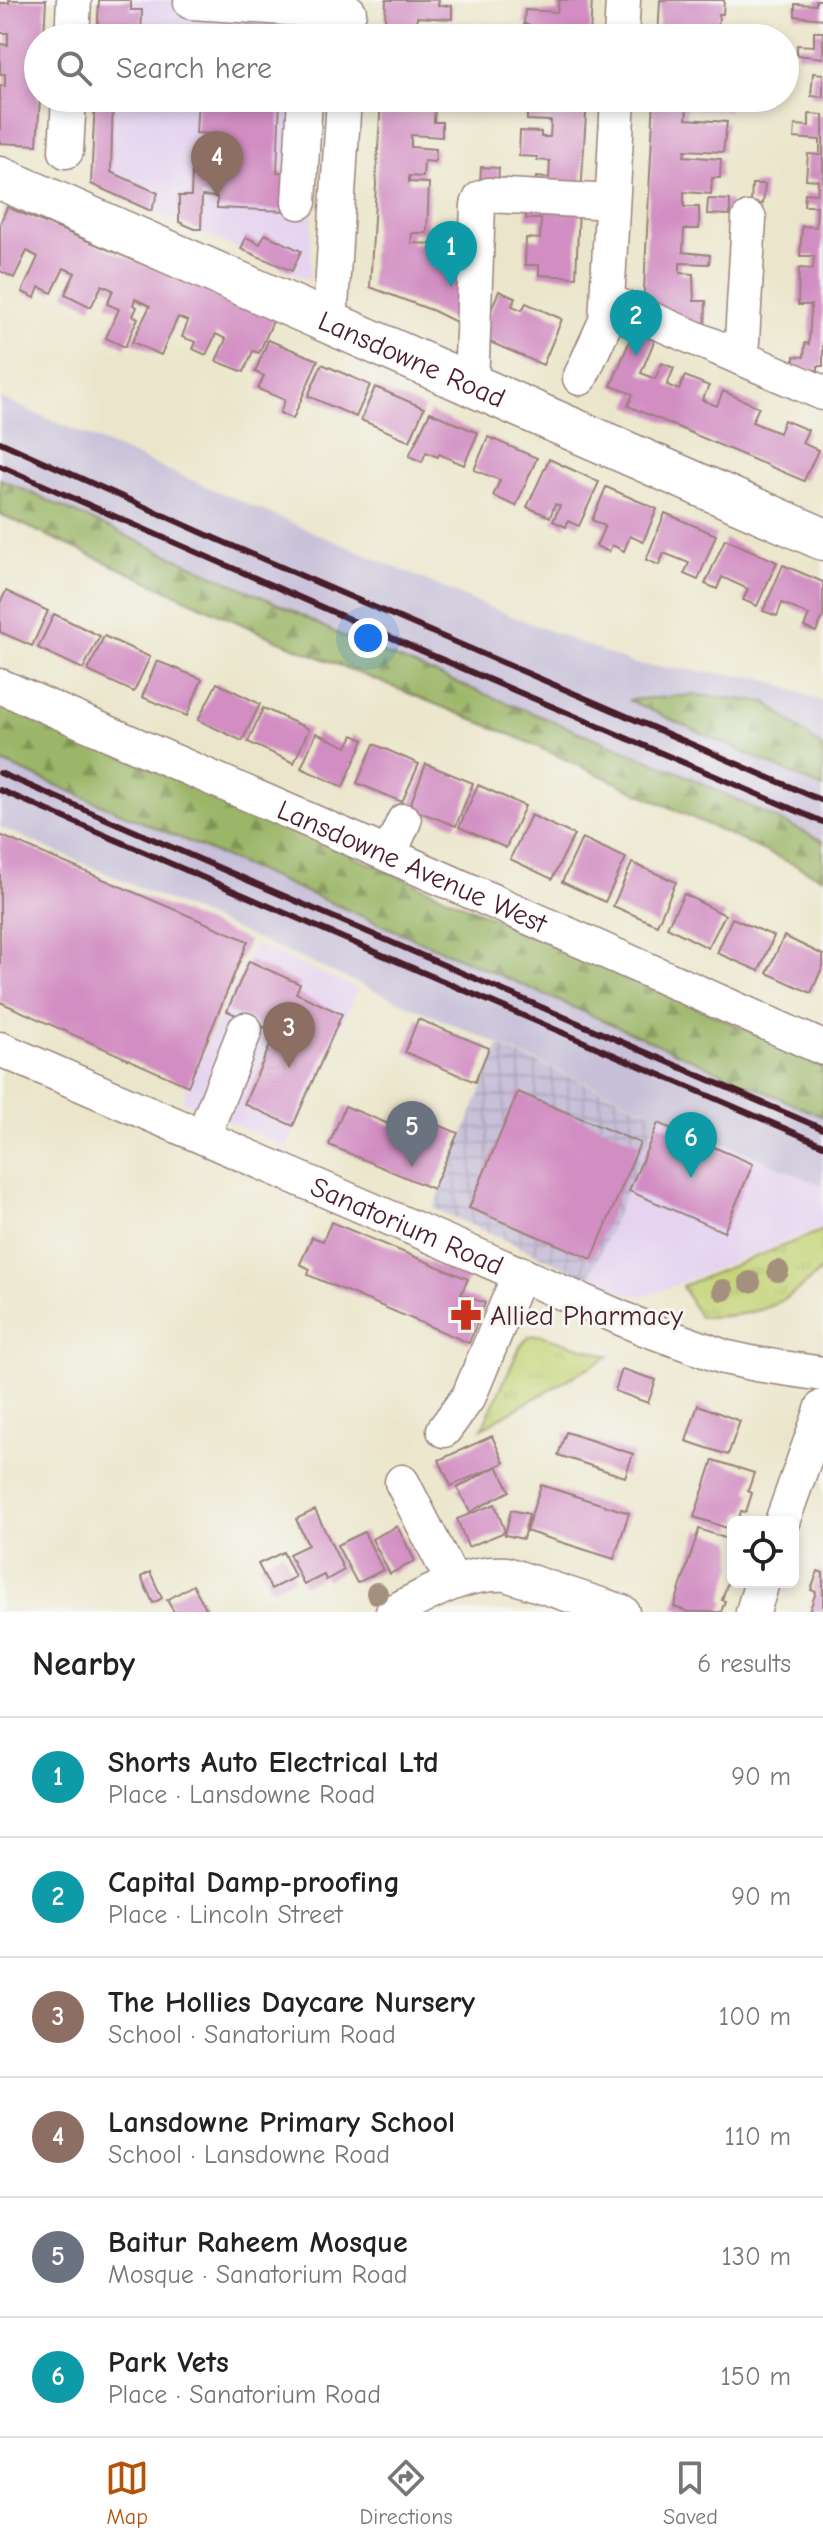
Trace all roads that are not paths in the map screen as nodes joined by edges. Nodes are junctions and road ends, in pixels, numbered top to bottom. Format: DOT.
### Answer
graph roads {
  1 [pos="74,0"];
  2 [pos="623,0"];
  3 [pos="191,2"];
  4 [pos="309,16"];
  5 [pos="348,17"];
  6 [pos="73,24"];
  7 [pos="622,24"];
  8 [pos="68,112"];
  9 [pos="304,112"];
  10 [pos="343,112"];
  11 [pos="617,112"];
  12 [pos="66,151"];
  13 [pos="0,178"];
  14 [pos="299,202"];
  15 [pos="612,202"];
  16 [pos="749,219"];
  17 [pos="608,301"];
  18 [pos="330,323"];
  19 [pos="741,358"];
  20 [pos="580,378"];
  21 [pos="471,384"];
  22 [pos="823,393"];
  23 [pos="823,539"];
  24 [pos="0,686"];
  25 [pos="404,821"];
  26 [pos="389,855"];
  27 [pos="245,1030"];
  28 [pos="823,1048"];
  29 [pos="0,1049"];
  30 [pos="203,1136"];
  31 [pos="520,1273"];
  32 [pos="823,1374"];
  33 [pos="823,1407"];
  34 [pos="444,1430"];
  35 [pos="402,1482"];
  36 [pos="784,1516"];
  37 [pos="453,1582"];
  38 [pos="760,1588"];
  39 [pos="393,1612"];
  40 [pos="622,1612"];
  41 [pos="753,1612"];
  1 -- 6 [label="street"];
  2 -- 7 [label="street"];
  3 -- 4 [label="street"];
  4 -- 5 [label="street"];
  8 -- 12 [label="street"];
  9 -- 14 [label="street"];
  10 -- 18 [label="street"];
  11 -- 15 [label="street"];
  13 -- 18 [label="main road, Lansdowne Road"];
  15 -- 17 [label="street"];
  15 -- 21 [label="street"];
  16 -- 19 [label="street"];
  17 -- 19 [label="street"];
  17 -- 20 [label="street"];
  18 -- 21 [label="main road, Lansdowne Road"];
  19 -- 22 [label="street"];
  21 -- 23 [label="main road, Lansdowne Road"];
  24 -- 26 [label="street, Lansdowne Avenue West"];
  25 -- 26 [label="street"];
  26 -- 28 [label="street, Lansdowne Avenue West"];
  27 -- 30 [label="street"];
  29 -- 30 [label="street, Sanatorium Road"];
  30 -- 31 [label="street, Sanatorium Road"];
  31 -- 32 [label="street, Sanatorium Road"];
  31 -- 34 [label="street"];
  33 -- 36 [label="street"];
  35 -- 37 [label="street"];
  37 -- 39 [label="street"];
  37 -- 40 [label="street"];
  38 -- 41 [label="street"];
}
